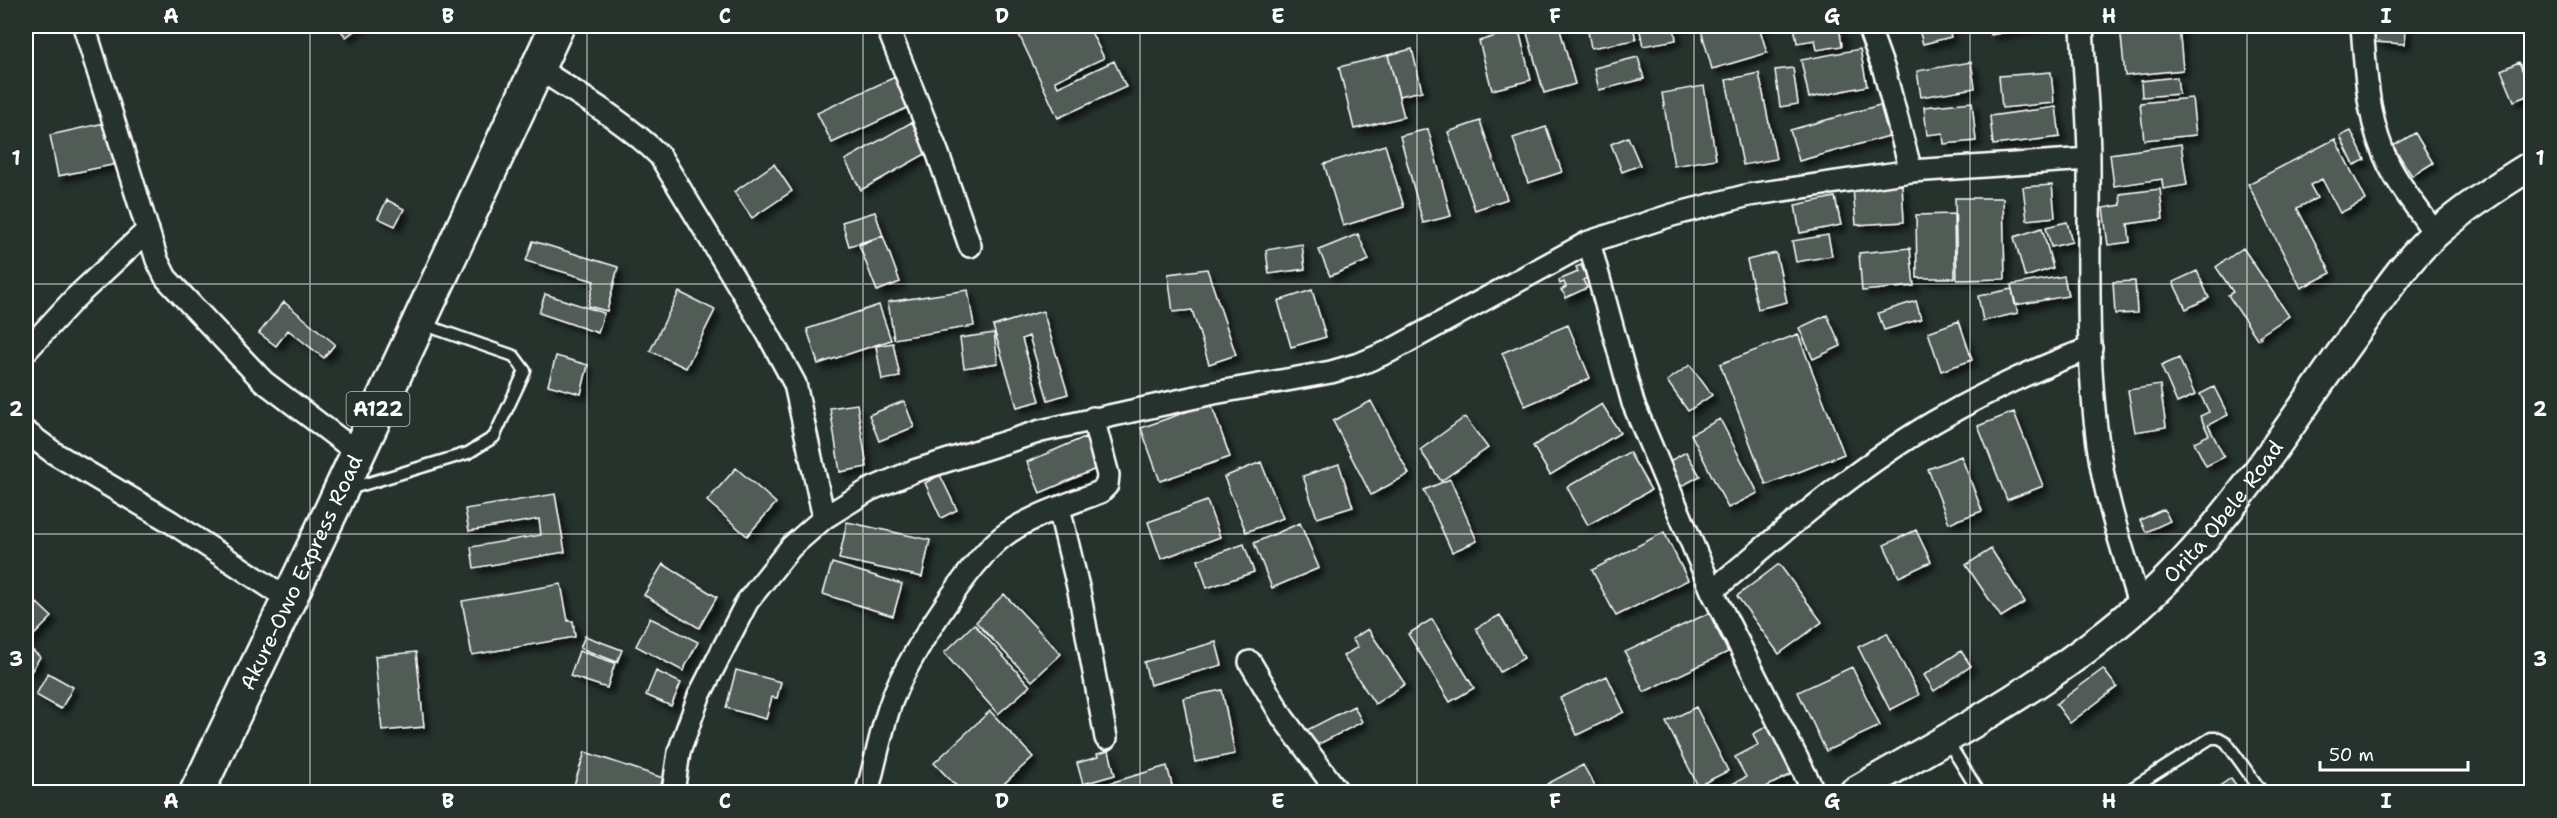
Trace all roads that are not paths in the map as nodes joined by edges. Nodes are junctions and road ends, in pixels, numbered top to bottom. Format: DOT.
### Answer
graph roads {
  1 [pos="84,26"];
  2 [pos="556,26"];
  3 [pos="887,26"];
  4 [pos="1868,26"];
  5 [pos="2072,26"];
  6 [pos="2082,26"];
  7 [pos="2362,26"];
  8 [pos="2084,59"];
  9 [pos="536,67"];
  10 [pos="2089,159"];
  11 [pos="2532,165"];
  12 [pos="1911,171"];
  13 [pos="148,230"];
  14 [pos="2435,234"];
  15 [pos="1589,242"];
  16 [pos="970,246"];
  17 [pos="418,322"];
  18 [pos="2091,348"];
  19 [pos="26,351"];
  20 [pos="1093,418"];
  21 [pos="26,432"];
  22 [pos="358,453"];
  23 [pos="340,492"];
  24 [pos="1059,508"];
  25 [pos="824,518"];
  26 [pos="1712,591"];
  27 [pos="288,599"];
  28 [pos="2140,607"];
  29 [pos="1251,662"];
  30 [pos="1106,738"];
  31 [pos="1946,739"];
  32 [pos="197,792"];
  33 [pos="673,792"];
  34 [pos="867,792"];
  35 [pos="1338,792"];
  36 [pos="1814,792"];
  37 [pos="1854,792"];
  38 [pos="1978,792"];
  39 [pos="2126,792"];
  40 [pos="2262,792"];
  1 -- 13 [label="street"];
  2 -- 9 [label="highway, Akure-Owo Express Road / A122"];
  3 -- 16 [label="street"];
  4 -- 12 [label="street"];
  5 -- 8 [label="street"];
  6 -- 8 [label="street"];
  7 -- 14 [label="street"];
  8 -- 10 [label="street"];
  9 -- 17 [label="highway, Akure-Owo Express Road / A122"];
  9 -- 25 [label="street"];
  10 -- 12 [label="street"];
  10 -- 18 [label="street"];
  11 -- 14 [label="main road, Orita Obele Road"];
  12 -- 15 [label="street"];
  13 -- 19 [label="street"];
  13 -- 22 [label="street"];
  14 -- 28 [label="main road, Orita Obele Road"];
  15 -- 20 [label="street"];
  15 -- 26 [label="street"];
  17 -- 22 [label="highway, Akure-Owo Express Road / A122"];
  17 -- 23 [label="lane"];
  18 -- 26 [label="street"];
  18 -- 28 [label="street"];
  20 -- 24 [label="street"];
  20 -- 25 [label="street"];
  21 -- 27 [label="street"];
  22 -- 23 [label="highway, Akure-Owo Express Road / A122"];
  23 -- 27 [label="highway, Akure-Owo Express Road / A122"];
  24 -- 30 [label="street"];
  24 -- 34 [label="street"];
  25 -- 33 [label="street"];
  26 -- 36 [label="street"];
  27 -- 32 [label="highway, Akure-Owo Express Road / A122"];
  28 -- 31 [label="main road, Orita Obele Road"];
  29 -- 35 [label="street"];
  31 -- 37 [label="main road, Orita Obele Road"];
  31 -- 38 [label="lane"];
  39 -- 40 [label="lane"];
}
